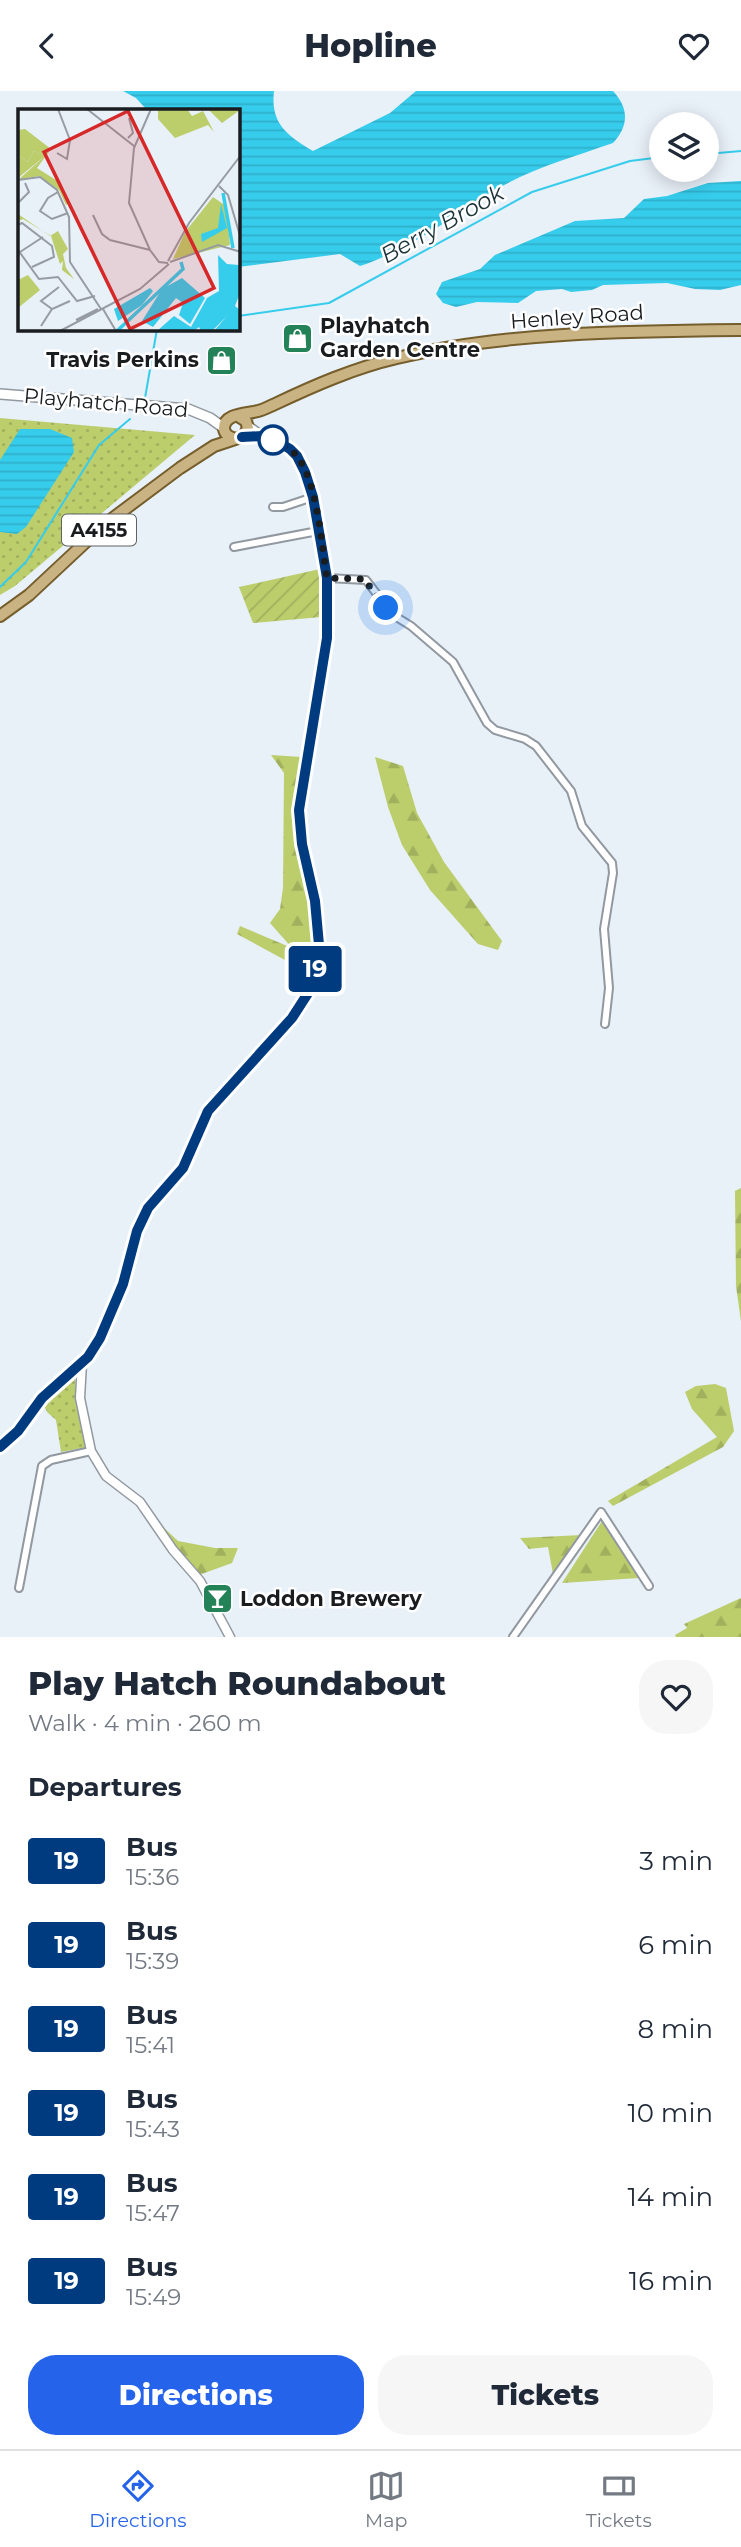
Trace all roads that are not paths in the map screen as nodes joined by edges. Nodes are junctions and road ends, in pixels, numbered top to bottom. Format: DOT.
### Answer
graph roads {
  1 [pos="741,330"];
  2 [pos="0,394"];
  3 [pos="259,411"];
  4 [pos="234,417"];
  5 [pos="210,418"];
  6 [pos="247,425"];
  7 [pos="224,429"];
  8 [pos="262,436"];
  9 [pos="238,438"];
  10 [pos="214,446"];
  11 [pos="313,497"];
  12 [pos="273,507"];
  13 [pos="318,531"];
  14 [pos="234,547"];
  15 [pos="327,578"];
  16 [pos="0,616"];
  17 [pos="605,1024"];
  18 [pos="82,1363"];
  19 [pos="0,1447"];
  20 [pos="91,1451"];
  21 [pos="649,1586"];
  22 [pos="19,1588"];
  23 [pos="230,1637"];
  24 [pos="513,1637"];
  1 -- 3 [label="main road, Henley Road"];
  2 -- 5 [label="main road, Playhatch Road"];
  3 -- 4 [label="main road, Henley Road"];
  3 -- 6 [label="main road, Henley Road"];
  4 -- 5 [label="main road, Playhatch Road"];
  4 -- 6 [label="main road"];
  4 -- 7 [label="main road"];
  5 -- 7 [label="main road, Playhatch Road"];
  6 -- 8 [label="street"];
  6 -- 9 [label="main road"];
  7 -- 9 [label="main road"];
  7 -- 10 [label="main road, A4155"];
  8 -- 9 [label="street"];
  8 -- 11 [label="street"];
  9 -- 10 [label="main road, A4155"];
  10 -- 16 [label="main road, A4155"];
  11 -- 12 [label="street"];
  11 -- 13 [label="street"];
  13 -- 14 [label="street"];
  13 -- 15 [label="street"];
  15 -- 17 [label="street"];
  15 -- 18 [label="street"];
  18 -- 19 [label="street"];
  18 -- 20 [label="street"];
  20 -- 22 [label="street"];
  20 -- 23 [label="street"];
  21 -- 24 [label="street"];
}
